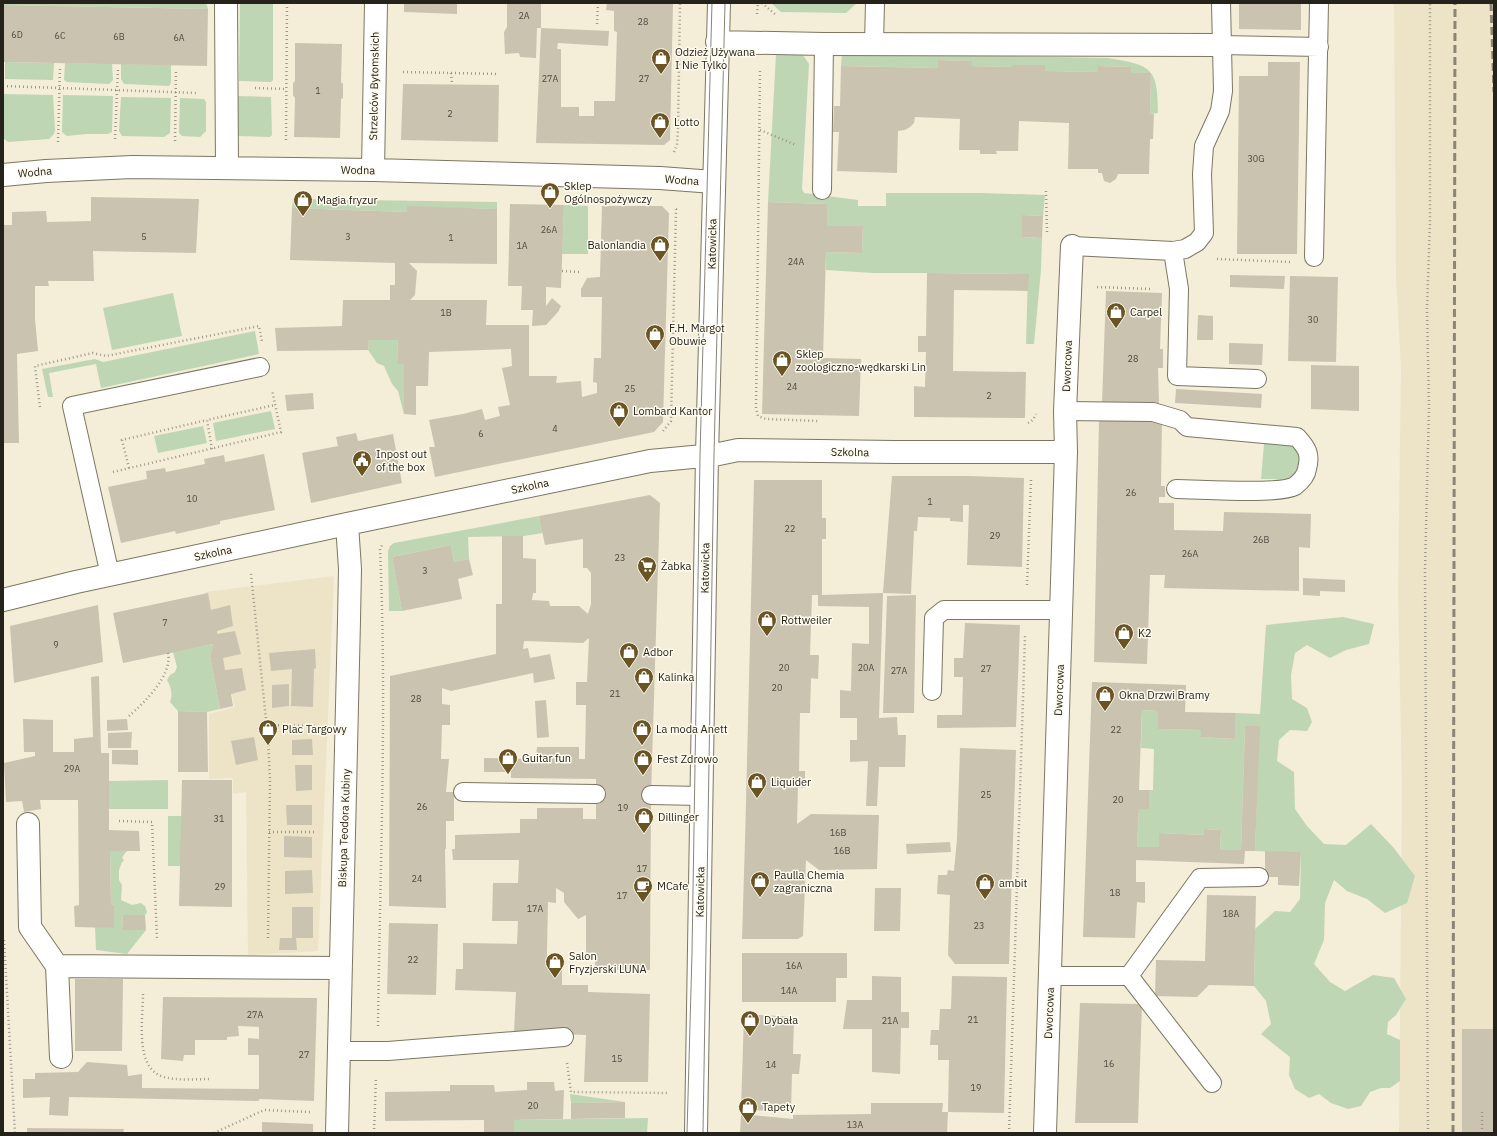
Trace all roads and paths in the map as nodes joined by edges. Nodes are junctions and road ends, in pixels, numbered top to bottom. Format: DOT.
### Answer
graph roads {
  1 [pos="226,3"];
  2 [pos="287,3"];
  3 [pos="376,3"];
  4 [pos="598,3"];
  5 [pos="680,3"];
  6 [pos="719,3"];
  7 [pos="875,3"];
  8 [pos="1221,3"];
  9 [pos="1319,3"];
  10 [pos="1430,3"];
  11 [pos="597,24"];
  12 [pos="718,42"];
  13 [pos="824,44"];
  14 [pos="874,44"];
  15 [pos="1221,45"];
  16 [pos="1319,47"];
  17 [pos="60,66"];
  18 [pos="760,66"];
  19 [pos="118,68"];
  20 [pos="176,69"];
  21 [pos="396,72"];
  22 [pos="452,73"];
  23 [pos="498,74"];
  24 [pos="452,84"];
  25 [pos="3,86"];
  26 [pos="60,88"];
  27 [pos="252,88"];
  28 [pos="287,89"];
  29 [pos="116,90"];
  30 [pos="175,92"];
  31 [pos="226,94"];
  32 [pos="760,130"];
  33 [pos="115,142"];
  34 [pos="174,143"];
  35 [pos="285,144"];
  36 [pos="58,145"];
  37 [pos="670,155"];
  38 [pos="823,155"];
  39 [pos="227,168"];
  40 [pos="373,170"];
  41 [pos="3,175"];
  42 [pos="714,182"];
  43 [pos="822,190"];
  44 [pos="1046,191"];
  45 [pos="672,205"];
  46 [pos="1047,235"];
  47 [pos="1072,246"];
  48 [pos="1179,250"];
  49 [pos="1314,257"];
  50 [pos="562,271"];
  51 [pos="579,272"];
  52 [pos="260,367"];
  53 [pos="1257,379"];
  54 [pos="276,405"];
  55 [pos="1065,412"];
  56 [pos="1037,414"];
  57 [pos="207,420"];
  58 [pos="820,421"];
  59 [pos="1025,425"];
  60 [pos="658,436"];
  61 [pos="212,449"];
  62 [pos="1066,452"];
  63 [pos="707,455"];
  64 [pos="129,468"];
  65 [pos="1032,478"];
  66 [pos="1176,489"];
  67 [pos="347,524"];
  68 [pos="383,543"];
  69 [pos="250,573"];
  70 [pos="110,575"];
  71 [pos="3,600"];
  72 [pos="1026,610"];
  73 [pos="1061,610"];
  74 [pos="168,654"];
  75 [pos="932,691"];
  76 [pos="129,716"];
  77 [pos="266,725"];
  78 [pos="324,726"];
  79 [pos="463,792"];
  80 [pos="596,794"];
  81 [pos="650,795"];
  82 [pos="701,796"];
  83 [pos="119,821"];
  84 [pos="28,824"];
  85 [pos="269,832"];
  86 [pos="320,832"];
  87 [pos="1259,878"];
  88 [pos="4,935"];
  89 [pos="268,938"];
  90 [pos="57,966"];
  91 [pos="144,967"];
  92 [pos="188,968"];
  93 [pos="340,968"];
  94 [pos="1050,976"];
  95 [pos="1129,976"];
  96 [pos="564,1037"];
  97 [pos="339,1051"];
  98 [pos="377,1051"];
  99 [pos="61,1057"];
  100 [pos="211,1079"];
  101 [pos="1212,1083"];
  102 [pos="696,1093"];
  103 [pos="1482,1109"];
  104 [pos="338,1123"];
  105 [pos="15,1133"];
  106 [pos="214,1133"];
  107 [pos="374,1133"];
  108 [pos="696,1133"];
  109 [pos="1009,1133"];
  110 [pos="1045,1133"];
  111 [pos="1428,1133"];
  112 [pos="1482,1133"];
  1 -- 31 [label="street"];
  2 -- 28 [label="path"];
  3 -- 40 [label="street, Strzelców Bytomskich"];
  4 -- 11 [label="path"];
  5 -- 37 [label="path"];
  6 -- 12 [label="street, Katowicka"];
  7 -- 14 [label="lane"];
  8 -- 15 [label="lane"];
  9 -- 16 [label="lane"];
  10 -- 111 [label="path"];
  12 -- 13 [label="street"];
  12 -- 42 [label="street, Katowicka"];
  13 -- 14 [label="street"];
  13 -- 38 [label="lane"];
  14 -- 15 [label="street"];
  15 -- 16 [label="lane"];
  15 -- 48 [label="lane"];
  16 -- 49 [label="lane"];
  17 -- 26 [label="path"];
  18 -- 32 [label="path"];
  19 -- 29 [label="path"];
  20 -- 30 [label="path"];
  21 -- 22 [label="path"];
  22 -- 23 [label="path"];
  22 -- 24 [label="path"];
  25 -- 26 [label="path"];
  26 -- 29 [label="path"];
  26 -- 36 [label="path"];
  27 -- 28 [label="path"];
  28 -- 35 [label="path"];
  29 -- 30 [label="path"];
  29 -- 33 [label="path"];
  30 -- 31 [label="path"];
  30 -- 34 [label="path"];
  31 -- 39 [label="street"];
  32 -- 38 [label="path"];
  32 -- 58 [label="path"];
  38 -- 43 [label="lane"];
  39 -- 40 [label="street, Wodna"];
  39 -- 41 [label="street, Wodna"];
  40 -- 42 [label="street, Wodna"];
  42 -- 63 [label="street, Katowicka"];
  44 -- 46 [label="path"];
  45 -- 60 [label="path"];
  47 -- 48 [label="lane"];
  47 -- 55 [label="street, Dworcowa"];
  48 -- 49 [label="path"];
  48 -- 53 [label="lane"];
  50 -- 51 [label="path"];
  52 -- 70 [label="lane"];
  54 -- 57 [label="path"];
  55 -- 62 [label="street, Dworcowa"];
  55 -- 66 [label="lane"];
  56 -- 59 [label="path"];
  57 -- 61 [label="path"];
  57 -- 64 [label="path"];
  62 -- 63 [label="street, Szkolna"];
  62 -- 73 [label="street, Dworcowa"];
  63 -- 67 [label="street, Szkolna"];
  63 -- 82 [label="street, Katowicka"];
  65 -- 72 [label="path"];
  67 -- 70 [label="street, Szkolna"];
  67 -- 93 [label="street, Biskupa Teodora Kubiny"];
  68 -- 98 [label="path"];
  69 -- 77 [label="path"];
  70 -- 71 [label="street, Szkolna"];
  72 -- 73 [label="lane"];
  72 -- 75 [label="lane"];
  72 -- 109 [label="path"];
  73 -- 94 [label="street, Dworcowa"];
  74 -- 76 [label="path"];
  77 -- 78 [label="path"];
  77 -- 85 [label="path"];
  79 -- 80 [label="lane"];
  81 -- 82 [label="lane"];
  82 -- 102 [label="street, Katowicka"];
  83 -- 92 [label="path"];
  84 -- 90 [label="street"];
  85 -- 86 [label="path"];
  85 -- 89 [label="path"];
  87 -- 95 [label="lane"];
  88 -- 105 [label="path"];
  90 -- 91 [label="street"];
  90 -- 99 [label="street"];
  91 -- 92 [label="street"];
  91 -- 100 [label="path"];
  92 -- 93 [label="street"];
  93 -- 97 [label="street, Biskupa Teodora Kubiny"];
  94 -- 95 [label="lane"];
  94 -- 110 [label="street, Dworcowa"];
  95 -- 101 [label="lane"];
  96 -- 98 [label="lane"];
  96 -- 102 [label="path"];
  97 -- 98 [label="lane"];
  97 -- 104 [label="street, Biskupa Teodora Kubiny"];
  98 -- 107 [label="path"];
  102 -- 108 [label="street, Katowicka"];
  103 -- 112 [label="path"];
  104 -- 106 [label="path"];
}
